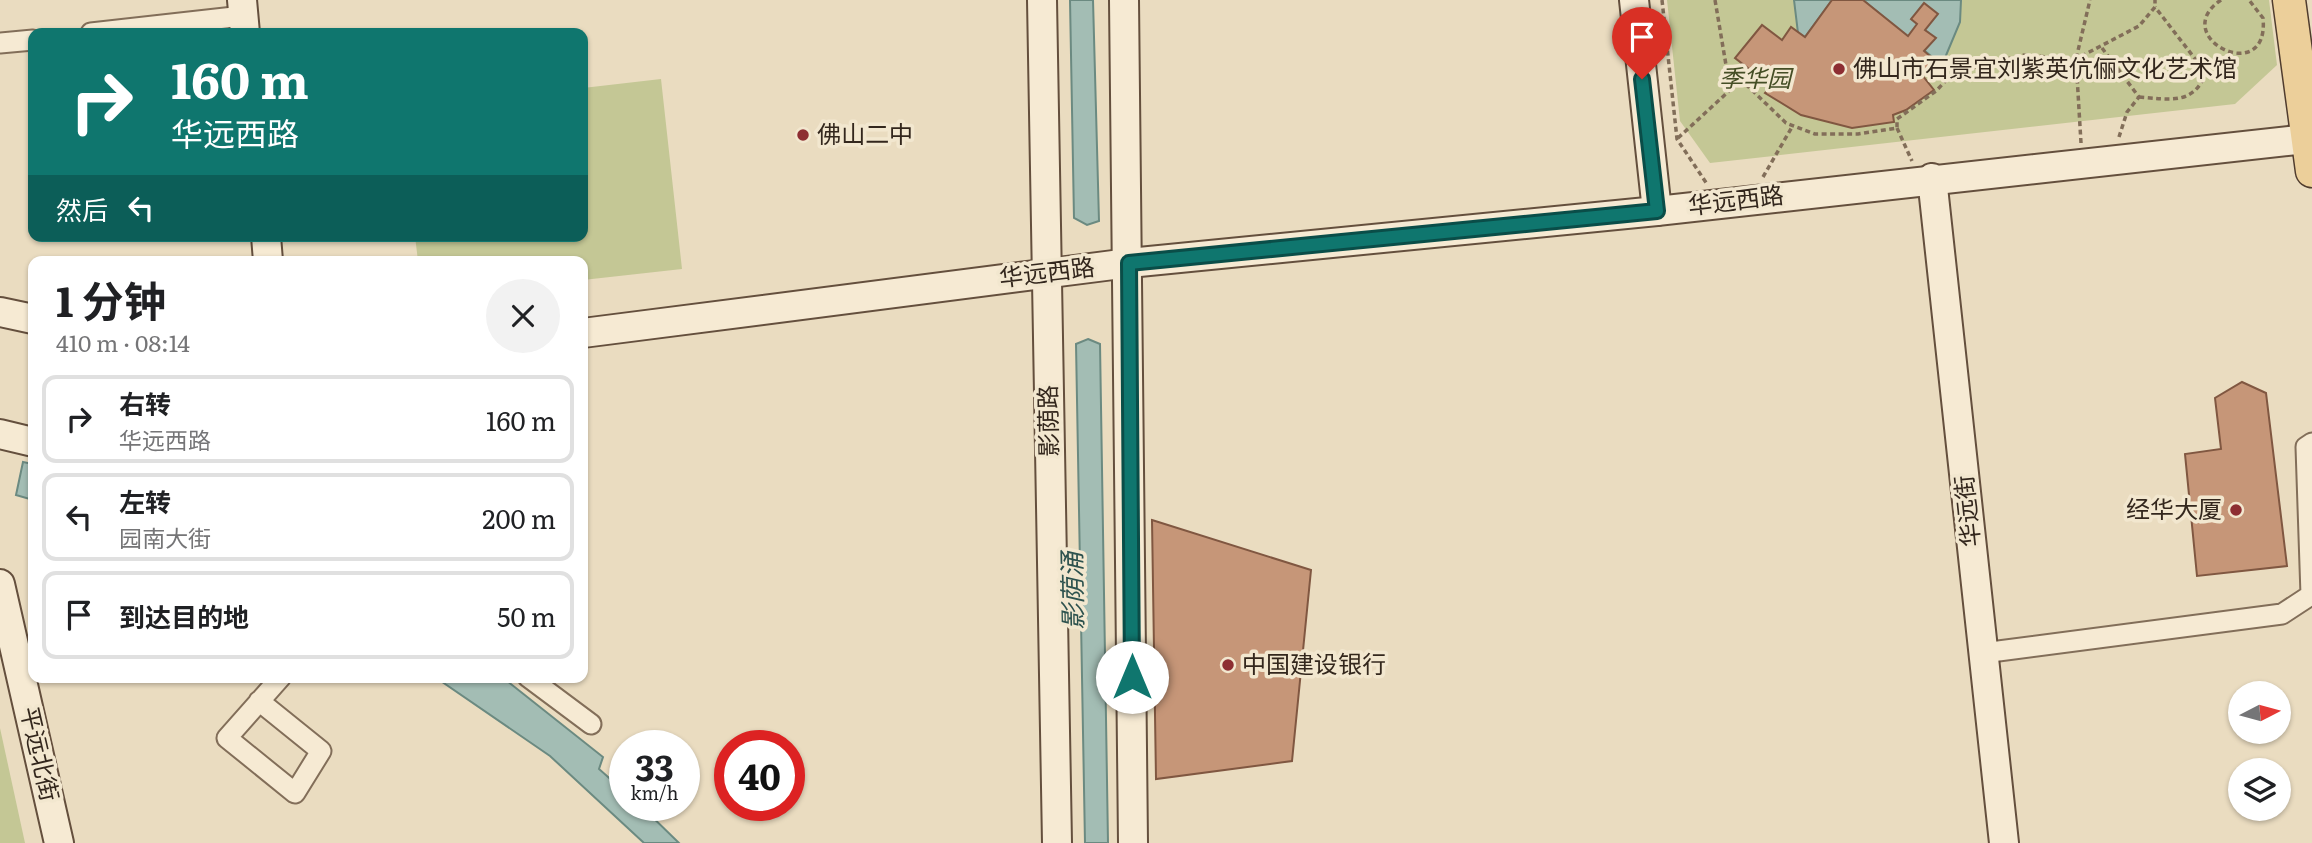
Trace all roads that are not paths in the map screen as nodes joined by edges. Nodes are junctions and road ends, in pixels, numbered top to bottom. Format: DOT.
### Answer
graph roads {
  1 [pos="1042,0"];
  2 [pos="1124,0"];
  3 [pos="1634,0"];
  4 [pos="2289,0"];
  5 [pos="243,17"];
  6 [pos="138,28"];
  7 [pos="28,40"];
  8 [pos="0,43"];
  9 [pos="2306,138"];
  10 [pos="2312,171"];
  11 [pos="1924,174"];
  12 [pos="1657,211"];
  13 [pos="1129,263"];
  14 [pos="1047,274"];
  15 [pos="0,312"];
  16 [pos="28,318"];
  17 [pos="588,332"];
  18 [pos="0,434"];
  19 [pos="28,441"];
  20 [pos="2312,443"];
  21 [pos="0,584"];
  22 [pos="1983,653"];
  23 [pos="276,683"];
  24 [pos="536,683"];
  25 [pos="260,701"];
  26 [pos="591,724"];
  27 [pos="59,843"];
  28 [pos="1056,843"];
  29 [pos="1133,843"];
  30 [pos="2004,843"];
  1 -- 14 [label="street, 影荫路"];
  2 -- 13 [label="street"];
  3 -- 12 [label="street"];
  4 -- 9 [label="main road"];
  5 -- 6 [label="street"];
  7 -- 8 [label="street"];
  9 -- 10 [label="main road"];
  9 -- 11 [label="street, 华远西路"];
  11 -- 12 [label="street, 华远西路"];
  11 -- 22 [label="street, 华远街"];
  12 -- 13 [label="street, 华远西路"];
  13 -- 14 [label="street, 华远西路"];
  13 -- 29 [label="street"];
  14 -- 17 [label="street, 华远西路"];
  14 -- 28 [label="street, 影荫路"];
  15 -- 16 [label="street"];
  18 -- 19 [label="street"];
  20 -- 22 [label="street"];
  21 -- 27 [label="street, 平远北街"];
  22 -- 30 [label="street, 华远街"];
  23 -- 25 [label="street"];
  24 -- 26 [label="street"];
  25 -- 25 [label="street"];
}
